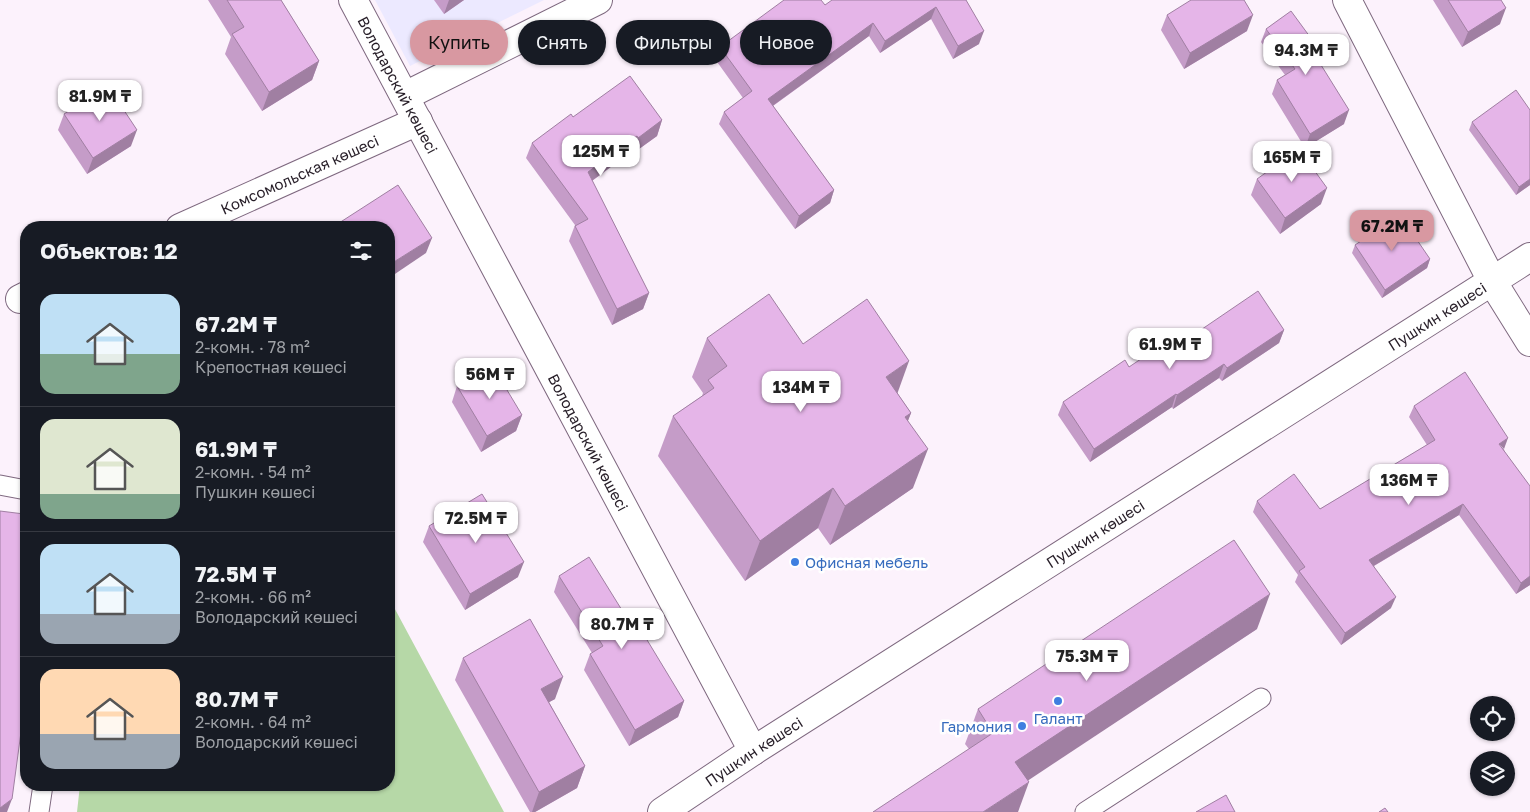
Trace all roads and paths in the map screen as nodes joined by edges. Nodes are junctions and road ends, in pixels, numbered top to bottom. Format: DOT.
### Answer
graph roads {
  1 [pos="353,0"];
  2 [pos="598,0"];
  3 [pos="1347,0"];
  4 [pos="405,96"];
  5 [pos="418,121"];
  6 [pos="196,221"];
  7 [pos="1530,257"];
  8 [pos="1492,281"];
  9 [pos="1530,342"];
  10 [pos="0,485"];
  11 [pos="20,489"];
  12 [pos="1261,698"];
  13 [pos="753,751"];
  14 [pos="42,791"];
  15 [pos="39,812"];
  16 [pos="662,812"];
  17 [pos="1085,812"];
  1 -- 4 [label="street, Володарский көшесі"];
  2 -- 4 [label="street"];
  3 -- 8 [label="street"];
  4 -- 5 [label="street, Володарский көшесі"];
  5 -- 6 [label="street, Комсомольская көшесі"];
  5 -- 13 [label="street, Володарский көшесі"];
  7 -- 8 [label="street, Пушкин көшесі"];
  8 -- 9 [label="street"];
  8 -- 13 [label="street, Пушкин көшесі"];
  10 -- 11 [label="lane"];
  12 -- 17 [label="lane"];
  13 -- 16 [label="street, Пушкин көшесі"];
  14 -- 15 [label="lane"];
}
